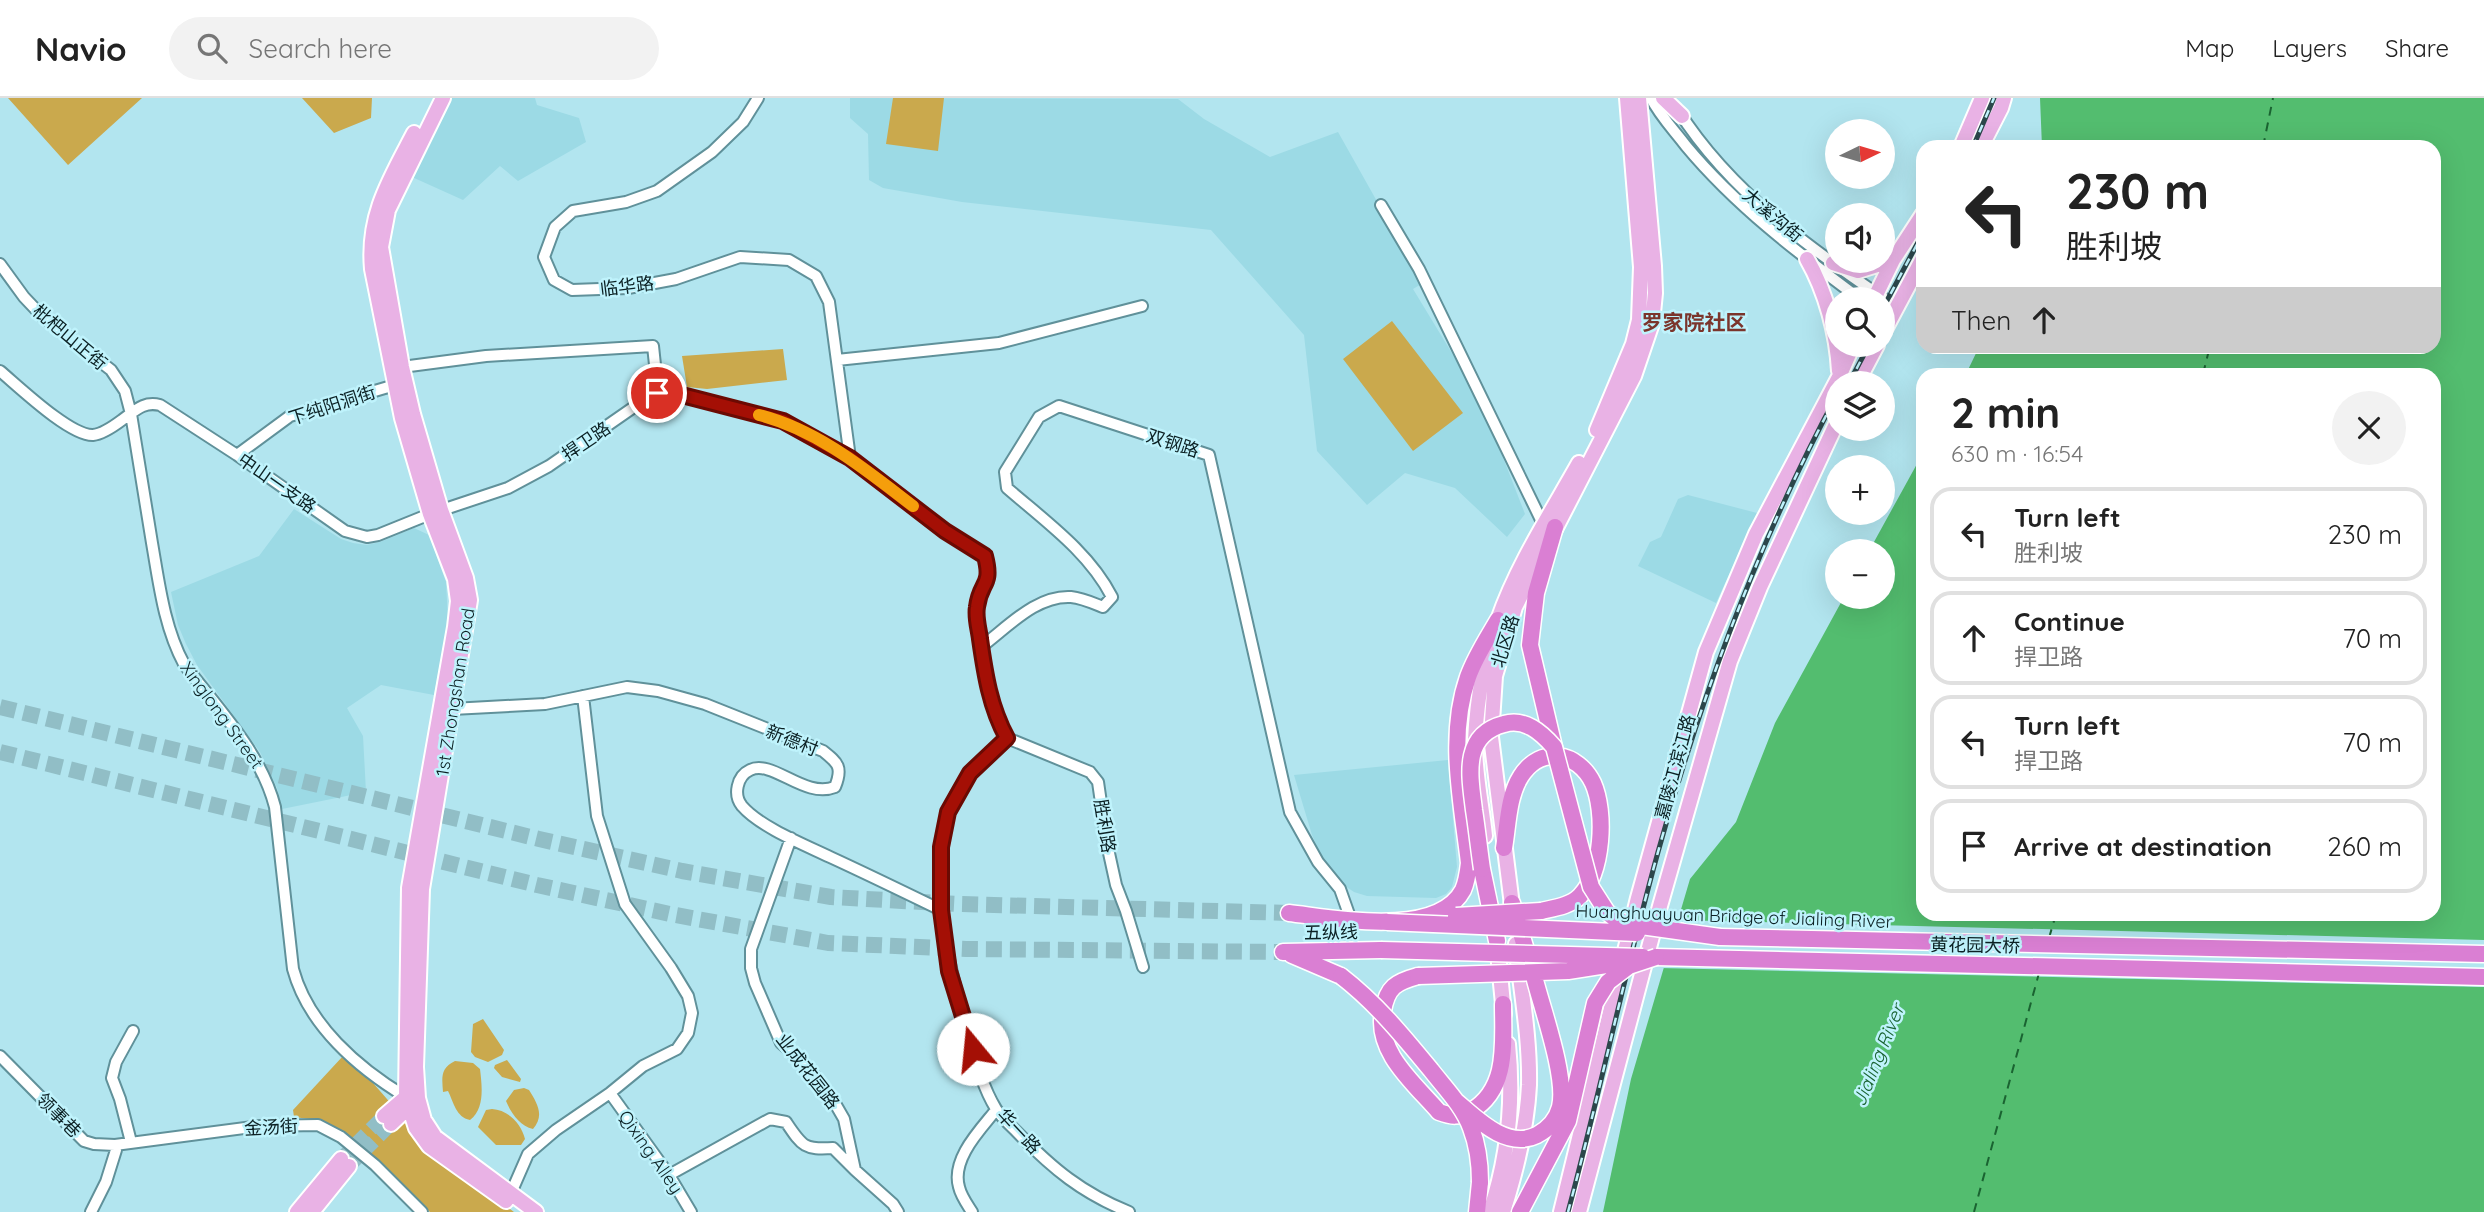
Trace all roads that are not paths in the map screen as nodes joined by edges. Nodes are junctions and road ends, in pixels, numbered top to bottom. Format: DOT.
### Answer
graph roads {
  1 [pos="433,98"];
  2 [pos="443,98"];
  3 [pos="758,98"];
  4 [pos="1627,98"];
  5 [pos="1633,98"];
  6 [pos="1639,98"];
  7 [pos="1651,98"];
  8 [pos="1663,98"];
  9 [pos="1671,98"];
  10 [pos="1982,98"];
  11 [pos="2004,98"];
  12 [pos="1682,116"];
  13 [pos="1628,120"];
  14 [pos="1964,140"];
  15 [pos="1985,140"];
  16 [pos="1381,205"];
  17 [pos="1916,225"];
  18 [pos="1825,257"];
  19 [pos="1895,257"];
  20 [pos="1807,259"];
  21 [pos="0,264"];
  22 [pos="1916,270"];
  23 [pos="1845,273"];
  24 [pos="1844,287"];
  25 [pos="1863,287"];
  26 [pos="1142,306"];
  27 [pos="1895,306"];
  28 [pos="837,360"];
  29 [pos="402,367"];
  30 [pos="0,371"];
  31 [pos="1839,371"];
  32 [pos="395,386"];
  33 [pos="657,393"];
  34 [pos="1825,403"];
  35 [pos="131,414"];
  36 [pos="1828,441"];
  37 [pos="237,455"];
  38 [pos="850,458"];
  39 [pos="435,512"];
  40 [pos="1550,526"];
  41 [pos="1497,620"];
  42 [pos="981,647"];
  43 [pos="583,696"];
  44 [pos="452,709"];
  45 [pos="1007,738"];
  46 [pos="1555,747"];
  47 [pos="791,838"];
  48 [pos="1504,848"];
  49 [pos="1512,903"];
  50 [pos="941,910"];
  51 [pos="1289,913"];
  52 [pos="1417,918"];
  53 [pos="1356,921"];
  54 [pos="1388,922"];
  55 [pos="1720,937"];
  56 [pos="1497,941"];
  57 [pos="1381,950"];
  58 [pos="2484,954"];
  59 [pos="1656,957"];
  60 [pos="1143,967"];
  61 [pos="2484,977"];
  62 [pos="1503,1004"];
  63 [pos="133,1031"];
  64 [pos="0,1056"];
  65 [pos="610,1093"];
  66 [pos="411,1101"];
  67 [pos="1457,1102"];
  68 [pos="996,1110"];
  69 [pos="388,1120"];
  70 [pos="1509,1121"];
  71 [pos="131,1142"];
  72 [pos="1521,1143"];
  73 [pos="115,1144"];
  74 [pos="855,1170"];
  75 [pos="669,1175"];
  76 [pos="511,1193"];
  77 [pos="1111,1209"];
  78 [pos="91,1212"];
  79 [pos="297,1212"];
  80 [pos="312,1212"];
  81 [pos="422,1212"];
  82 [pos="521,1212"];
  83 [pos="537,1212"];
  84 [pos="691,1212"];
  85 [pos="898,1212"];
  86 [pos="972,1212"];
  87 [pos="1129,1212"];
  88 [pos="1477,1212"];
  89 [pos="1490,1212"];
  90 [pos="1503,1212"];
  91 [pos="1520,1212"];
  92 [pos="1561,1212"];
  93 [pos="1579,1212"];
  1 -- 32 [label="main road, 1st Zhongshan Road"];
  2 -- 29 [label="main road, 1st Zhongshan Road"];
  3 -- 28 [label="street, 临华路"];
  4 -- 13 [label="main road, 北区路"];
  5 -- 13 [label="main road"];
  6 -- 40 [label="main road, 北区路"];
  7 -- 20 [label="street, 大溪沟街"];
  8 -- 12 [label="main road"];
  9 -- 12 [label="street, 大溪沟街"];
  10 -- 14 [label="main road"];
  11 -- 15 [label="main road"];
  12 -- 18 [label="street, 大溪沟街"];
  13 -- 40 [label="main road, 北区路"];
  16 -- 40 [label="street"];
  17 -- 19 [label="main road"];
  20 -- 24 [label="street, 大溪沟街"];
  20 -- 31 [label="main road"];
  21 -- 35 [label="street, 枇杷山正街"];
  22 -- 27 [label="main road"];
  23 -- 25 [label="street, 大溪沟街"];
  26 -- 28 [label="street"];
  28 -- 38 [label="street, 临华路"];
  29 -- 33 [label="street"];
  29 -- 39 [label="main road, 1st Zhongshan Road"];
  30 -- 35 [label="street"];
  32 -- 37 [label="street, 下纯阳洞街"];
  32 -- 39 [label="main road, 1st Zhongshan Road"];
  33 -- 38 [label="street"];
  33 -- 39 [label="street, 捍卫路"];
  34 -- 92 [label="main road, 嘉陵江滨江路"];
  35 -- 37 [label="street, 中山一支路"];
  35 -- 66 [label="street, Xinglong Street"];
  36 -- 93 [label="main road, 嘉陵江滨江路"];
  37 -- 39 [label="street, 中山一支路"];
  38 -- 42 [label="street"];
  39 -- 44 [label="main road, 1st Zhongshan Road"];
  39 -- 66 [label="main road, 1st Zhongshan Road"];
  40 -- 41 [label="main road, 北区路"];
  40 -- 46 [label="highway"];
  40 -- 48 [label="main road, 北区路"];
  41 -- 52 [label="highway"];
  41 -- 56 [label="main road, 北区路"];
  42 -- 45 [label="street"];
  42 -- 53 [label="street, 双钢路"];
  43 -- 44 [label="street, 新德村"];
  43 -- 47 [label="street, 新德村"];
  43 -- 65 [label="street"];
  44 -- 66 [label="main road, 1st Zhongshan Road"];
  45 -- 50 [label="street, 华一路"];
  45 -- 60 [label="street, 胜利路"];
  46 -- 55 [label="highway, bridge"];
  46 -- 56 [label="highway, bridge"];
  47 -- 50 [label="street, 新德村"];
  47 -- 74 [label="street, 业成花园路"];
  48 -- 49 [label="main road, 北区路"];
  48 -- 52 [label="highway, bridge"];
  49 -- 67 [label="highway, bridge"];
  49 -- 72 [label="main road, 北区路"];
  50 -- 68 [label="street, 华一路"];
  51 -- 53 [label="highway, 五纵线"];
  52 -- 54 [label="highway, bridge"];
  53 -- 54 [label="highway, Huanghuayuan Bridge of Jialing River"];
  54 -- 55 [label="highway, Huanghuayuan Bridge of Jialing River, bridge"];
  55 -- 58 [label="highway, Huanghuayuan Bridge of Jialing River"];
  56 -- 62 [label="main road, 北区路"];
  57 -- 59 [label="highway, 黄花园大桥, bridge"];
  57 -- 67 [label="highway, 五纵线, bridge"];
  59 -- 61 [label="highway, 黄花园大桥"];
  59 -- 62 [label="highway, bridge"];
  59 -- 91 [label="highway, bridge"];
  62 -- 70 [label="main road, 北区路"];
  63 -- 71 [label="street"];
  64 -- 73 [label="street, 领事巷"];
  65 -- 75 [label="street, Qixing Alley"];
  65 -- 76 [label="street"];
  66 -- 69 [label="main road"];
  66 -- 76 [label="main road, 1st Zhongshan Road"];
  66 -- 82 [label="main road, 1st Zhongshan Road"];
  67 -- 88 [label="highway, bridge"];
  68 -- 77 [label="street, 华一路"];
  68 -- 86 [label="street"];
  70 -- 72 [label="main road"];
  70 -- 89 [label="main road, 北区路"];
  71 -- 73 [label="street, 领事巷"];
  71 -- 81 [label="street, 金汤街"];
  72 -- 90 [label="main road, 北区路"];
  73 -- 78 [label="street"];
  74 -- 75 [label="street"];
  74 -- 85 [label="street"];
  75 -- 84 [label="street, Qixing Alley"];
  76 -- 83 [label="main road, 1st Zhongshan Road"];
  77 -- 87 [label="street, 华一路"];
  79 -- 80 [label="main road"];
}
